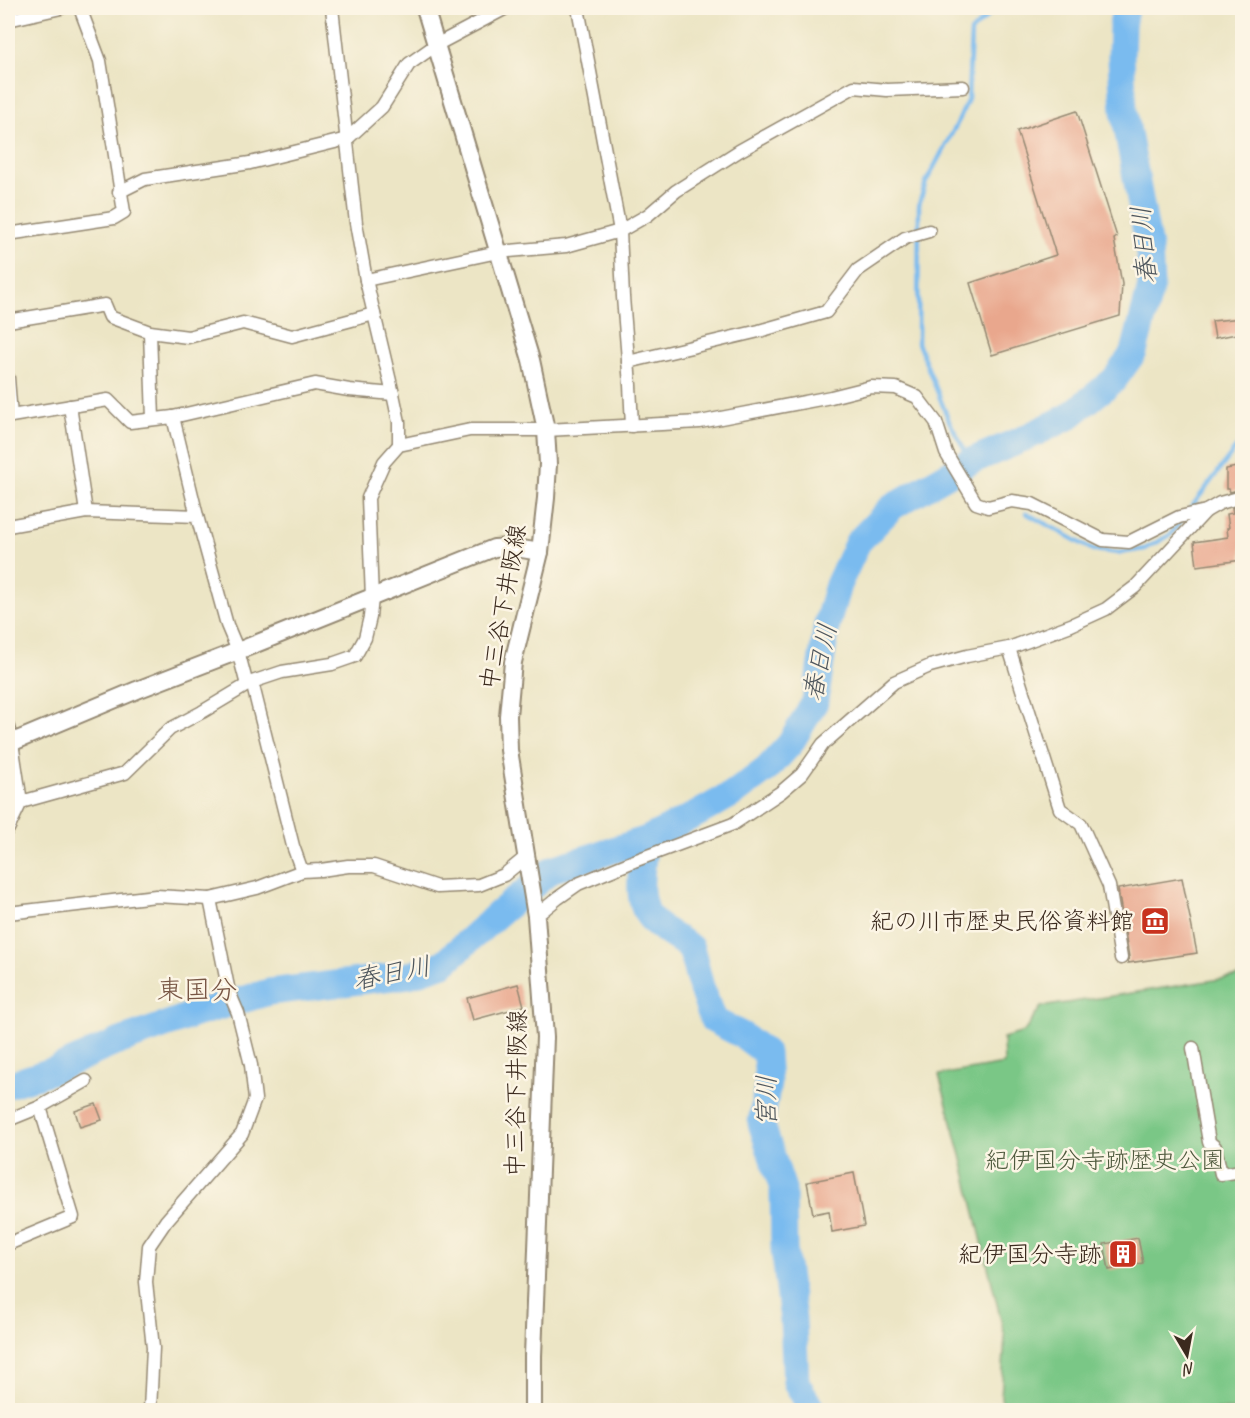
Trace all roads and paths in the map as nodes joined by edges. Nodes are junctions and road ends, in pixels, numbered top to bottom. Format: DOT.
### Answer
graph roads {
  1 [pos="62,8"];
  2 [pos="80,8"];
  3 [pos="332,8"];
  4 [pos="425,8"];
  5 [pos="506,8"];
  6 [pos="578,8"];
  7 [pos="8,20"];
  8 [pos="436,45"];
  9 [pos="963,87"];
  10 [pos="347,140"];
  11 [pos="120,192"];
  12 [pos="620,231"];
  13 [pos="929,231"];
  14 [pos="8,234"];
  15 [pos="498,252"];
  16 [pos="366,280"];
  17 [pos="374,314"];
  18 [pos="8,321"];
  19 [pos="150,332"];
  20 [pos="628,362"];
  21 [pos="8,378"];
  22 [pos="393,394"];
  23 [pos="70,406"];
  24 [pos="9,416"];
  25 [pos="173,417"];
  26 [pos="153,419"];
  27 [pos="632,426"];
  28 [pos="546,430"];
  29 [pos="399,445"];
  30 [pos="1242,497"];
  31 [pos="1206,511"];
  32 [pos="86,512"];
  33 [pos="197,516"];
  34 [pos="8,526"];
  35 [pos="540,552"];
  36 [pos="372,598"];
  37 [pos="1009,648"];
  38 [pos="238,651"];
  39 [pos="250,684"];
  40 [pos="9,738"];
  41 [pos="21,802"];
  42 [pos="8,829"];
  43 [pos="526,859"];
  44 [pos="302,871"];
  45 [pos="210,899"];
  46 [pos="535,911"];
  47 [pos="8,913"];
  48 [pos="1121,958"];
  49 [pos="1193,1047"];
  50 [pos="86,1081"];
  51 [pos="40,1107"];
  52 [pos="8,1120"];
  53 [pos="1242,1171"];
  54 [pos="9,1240"];
  55 [pos="150,1410"];
  56 [pos="533,1410"];
  1 -- 7 [label="street"];
  2 -- 11 [label="street"];
  3 -- 10 [label="street"];
  4 -- 8 [label="main road, 中三谷下井阪線"];
  5 -- 8 [label="street"];
  6 -- 12 [label="street"];
  8 -- 10 [label="street"];
  8 -- 15 [label="main road, 中三谷下井阪線"];
  9 -- 12 [label="street"];
  10 -- 11 [label="street"];
  10 -- 16 [label="street"];
  11 -- 14 [label="street"];
  12 -- 15 [label="street"];
  12 -- 20 [label="street"];
  13 -- 20 [label="street"];
  15 -- 16 [label="street"];
  15 -- 28 [label="main road, 中三谷下井阪線"];
  16 -- 17 [label="street"];
  17 -- 19 [label="street"];
  17 -- 22 [label="street"];
  18 -- 19 [label="street"];
  19 -- 26 [label="street"];
  20 -- 27 [label="street"];
  21 -- 24 [label="street"];
  22 -- 25 [label="street"];
  22 -- 29 [label="street"];
  23 -- 24 [label="street"];
  23 -- 26 [label="street"];
  23 -- 32 [label="street"];
  25 -- 26 [label="street"];
  25 -- 33 [label="street"];
  27 -- 28 [label="street"];
  27 -- 31 [label="street"];
  28 -- 29 [label="street"];
  28 -- 35 [label="main road, 中三谷下井阪線"];
  29 -- 36 [label="street"];
  30 -- 31 [label="street"];
  31 -- 37 [label="street"];
  32 -- 33 [label="street"];
  32 -- 34 [label="street"];
  33 -- 38 [label="street"];
  35 -- 36 [label="main road"];
  35 -- 43 [label="main road, 中三谷下井阪線"];
  36 -- 38 [label="main road"];
  36 -- 39 [label="street"];
  37 -- 46 [label="street"];
  37 -- 48 [label="street"];
  38 -- 39 [label="street"];
  38 -- 40 [label="main road"];
  39 -- 41 [label="street"];
  39 -- 44 [label="street"];
  40 -- 41 [label="street"];
  41 -- 42 [label="street"];
  43 -- 44 [label="street"];
  43 -- 46 [label="main road, 中三谷下井阪線"];
  44 -- 45 [label="street"];
  45 -- 47 [label="street"];
  45 -- 55 [label="street"];
  46 -- 56 [label="main road, 中三谷下井阪線"];
  49 -- 53 [label="street"];
  50 -- 51 [label="street"];
  51 -- 52 [label="street"];
  51 -- 54 [label="street"];
}
